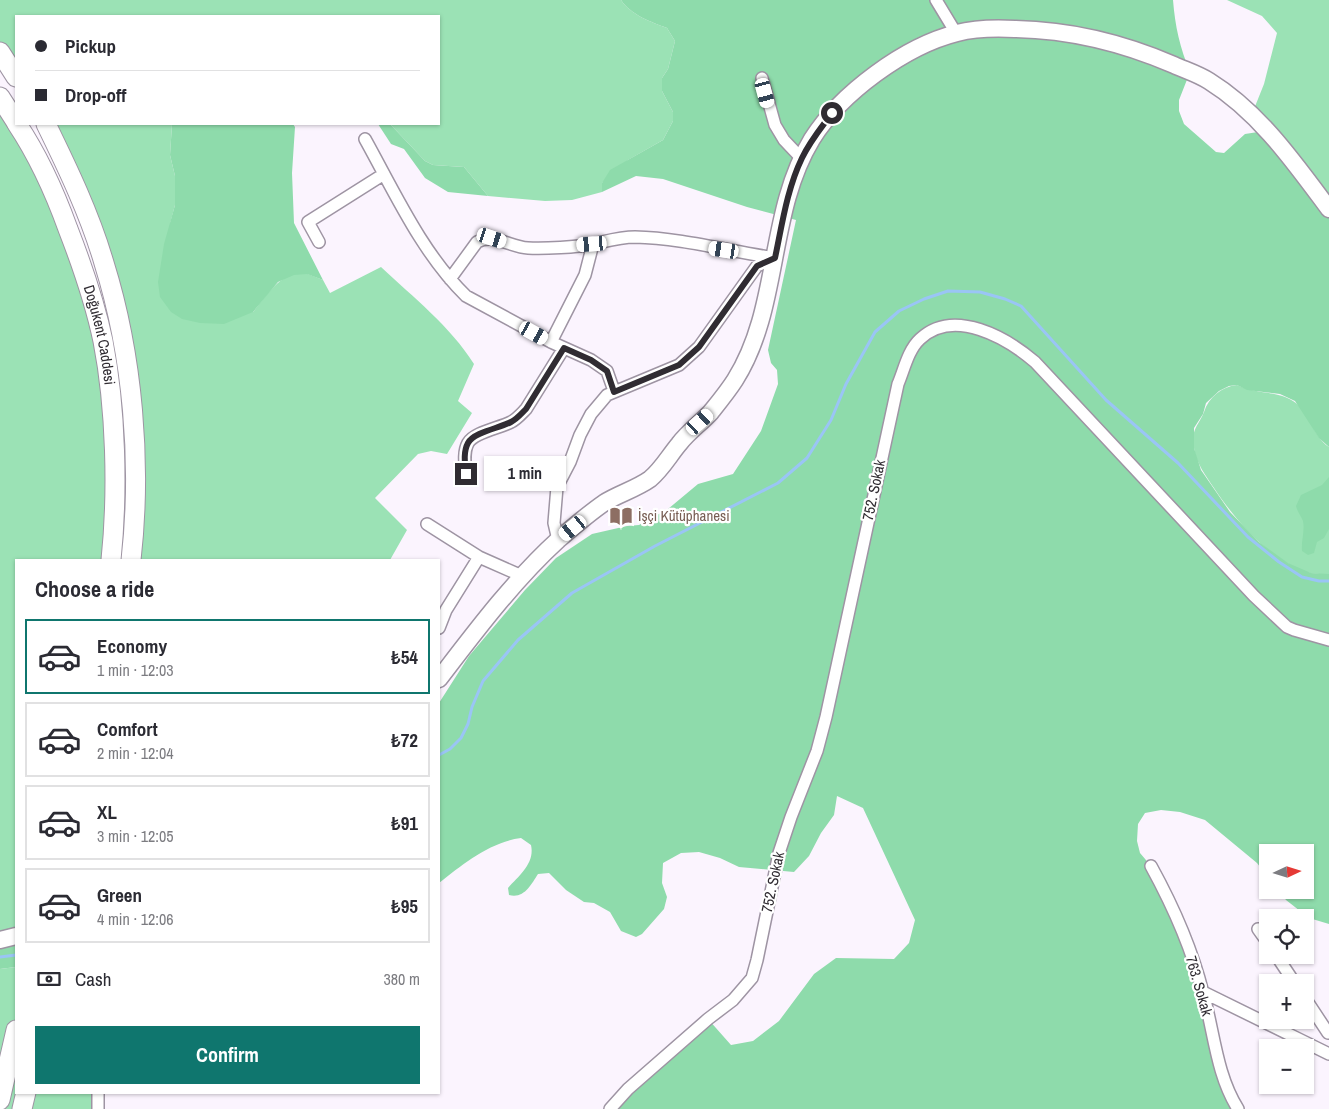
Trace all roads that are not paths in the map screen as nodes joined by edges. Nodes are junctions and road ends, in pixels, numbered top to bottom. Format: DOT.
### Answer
graph roads {
  1 [pos="936,0"];
  2 [pos="956,33"];
  3 [pos="0,52"];
  4 [pos="15,75"];
  5 [pos="762,78"];
  6 [pos="0,97"];
  7 [pos="15,120"];
  8 [pos="18,125"];
  9 [pos="46,125"];
  10 [pos="365,139"];
  11 [pos="802,159"];
  12 [pos="384,174"];
  13 [pos="1329,209"];
  14 [pos="319,242"];
  15 [pos="592,244"];
  16 [pos="775,258"];
  17 [pos="450,278"];
  18 [pos="551,342"];
  19 [pos="564,348"];
  20 [pos="614,392"];
  21 [pos="466,474"];
  22 [pos="428,524"];
  23 [pos="558,540"];
  24 [pos="480,557"];
  25 [pos="111,559"];
  26 [pos="130,559"];
  27 [pos="522,576"];
  28 [pos="440,625"];
  29 [pos="1329,640"];
  30 [pos="440,678"];
  31 [pos="1151,866"];
  32 [pos="15,936"];
  33 [pos="0,940"];
  34 [pos="1203,992"];
  35 [pos="1314,1011"];
  36 [pos="1329,1033"];
  37 [pos="15,1034"];
  38 [pos="1329,1037"];
  39 [pos="1329,1054"];
  40 [pos="26,1094"];
  41 [pos="98,1094"];
  42 [pos="0,1100"];
  43 [pos="22,1109"];
  44 [pos="98,1109"];
  45 [pos="610,1109"];
  46 [pos="1238,1109"];
  1 -- 2 [label="street"];
  2 -- 11 [label="street"];
  2 -- 13 [label="street"];
  3 -- 4 [label="main road"];
  5 -- 11 [label="street"];
  6 -- 7 [label="main road, Doğukent Caddesi"];
  8 -- 25 [label="main road, Doğukent Caddesi"];
  9 -- 26 [label="main road, Doğukent Caddesi"];
  10 -- 12 [label="street"];
  11 -- 16 [label="street"];
  12 -- 14 [label="street"];
  12 -- 17 [label="street"];
  15 -- 16 [label="street"];
  15 -- 17 [label="street"];
  15 -- 18 [label="street"];
  16 -- 20 [label="street"];
  16 -- 23 [label="street"];
  17 -- 18 [label="street"];
  18 -- 19 [label="street"];
  19 -- 20 [label="street"];
  19 -- 21 [label="street"];
  20 -- 23 [label="street"];
  22 -- 24 [label="street"];
  23 -- 27 [label="street"];
  24 -- 27 [label="street"];
  24 -- 28 [label="street"];
  27 -- 30 [label="street"];
  29 -- 45 [label="street, 752. Sokak"];
  31 -- 34 [label="street, 763. Sokak"];
  32 -- 33 [label="street"];
  34 -- 39 [label="street"];
  34 -- 46 [label="street, 763. Sokak"];
  35 -- 36 [label="street"];
  36 -- 38 [label="street"];
  37 -- 42 [label="main road"];
  40 -- 43 [label="main road"];
  41 -- 44 [label="street"];
}
